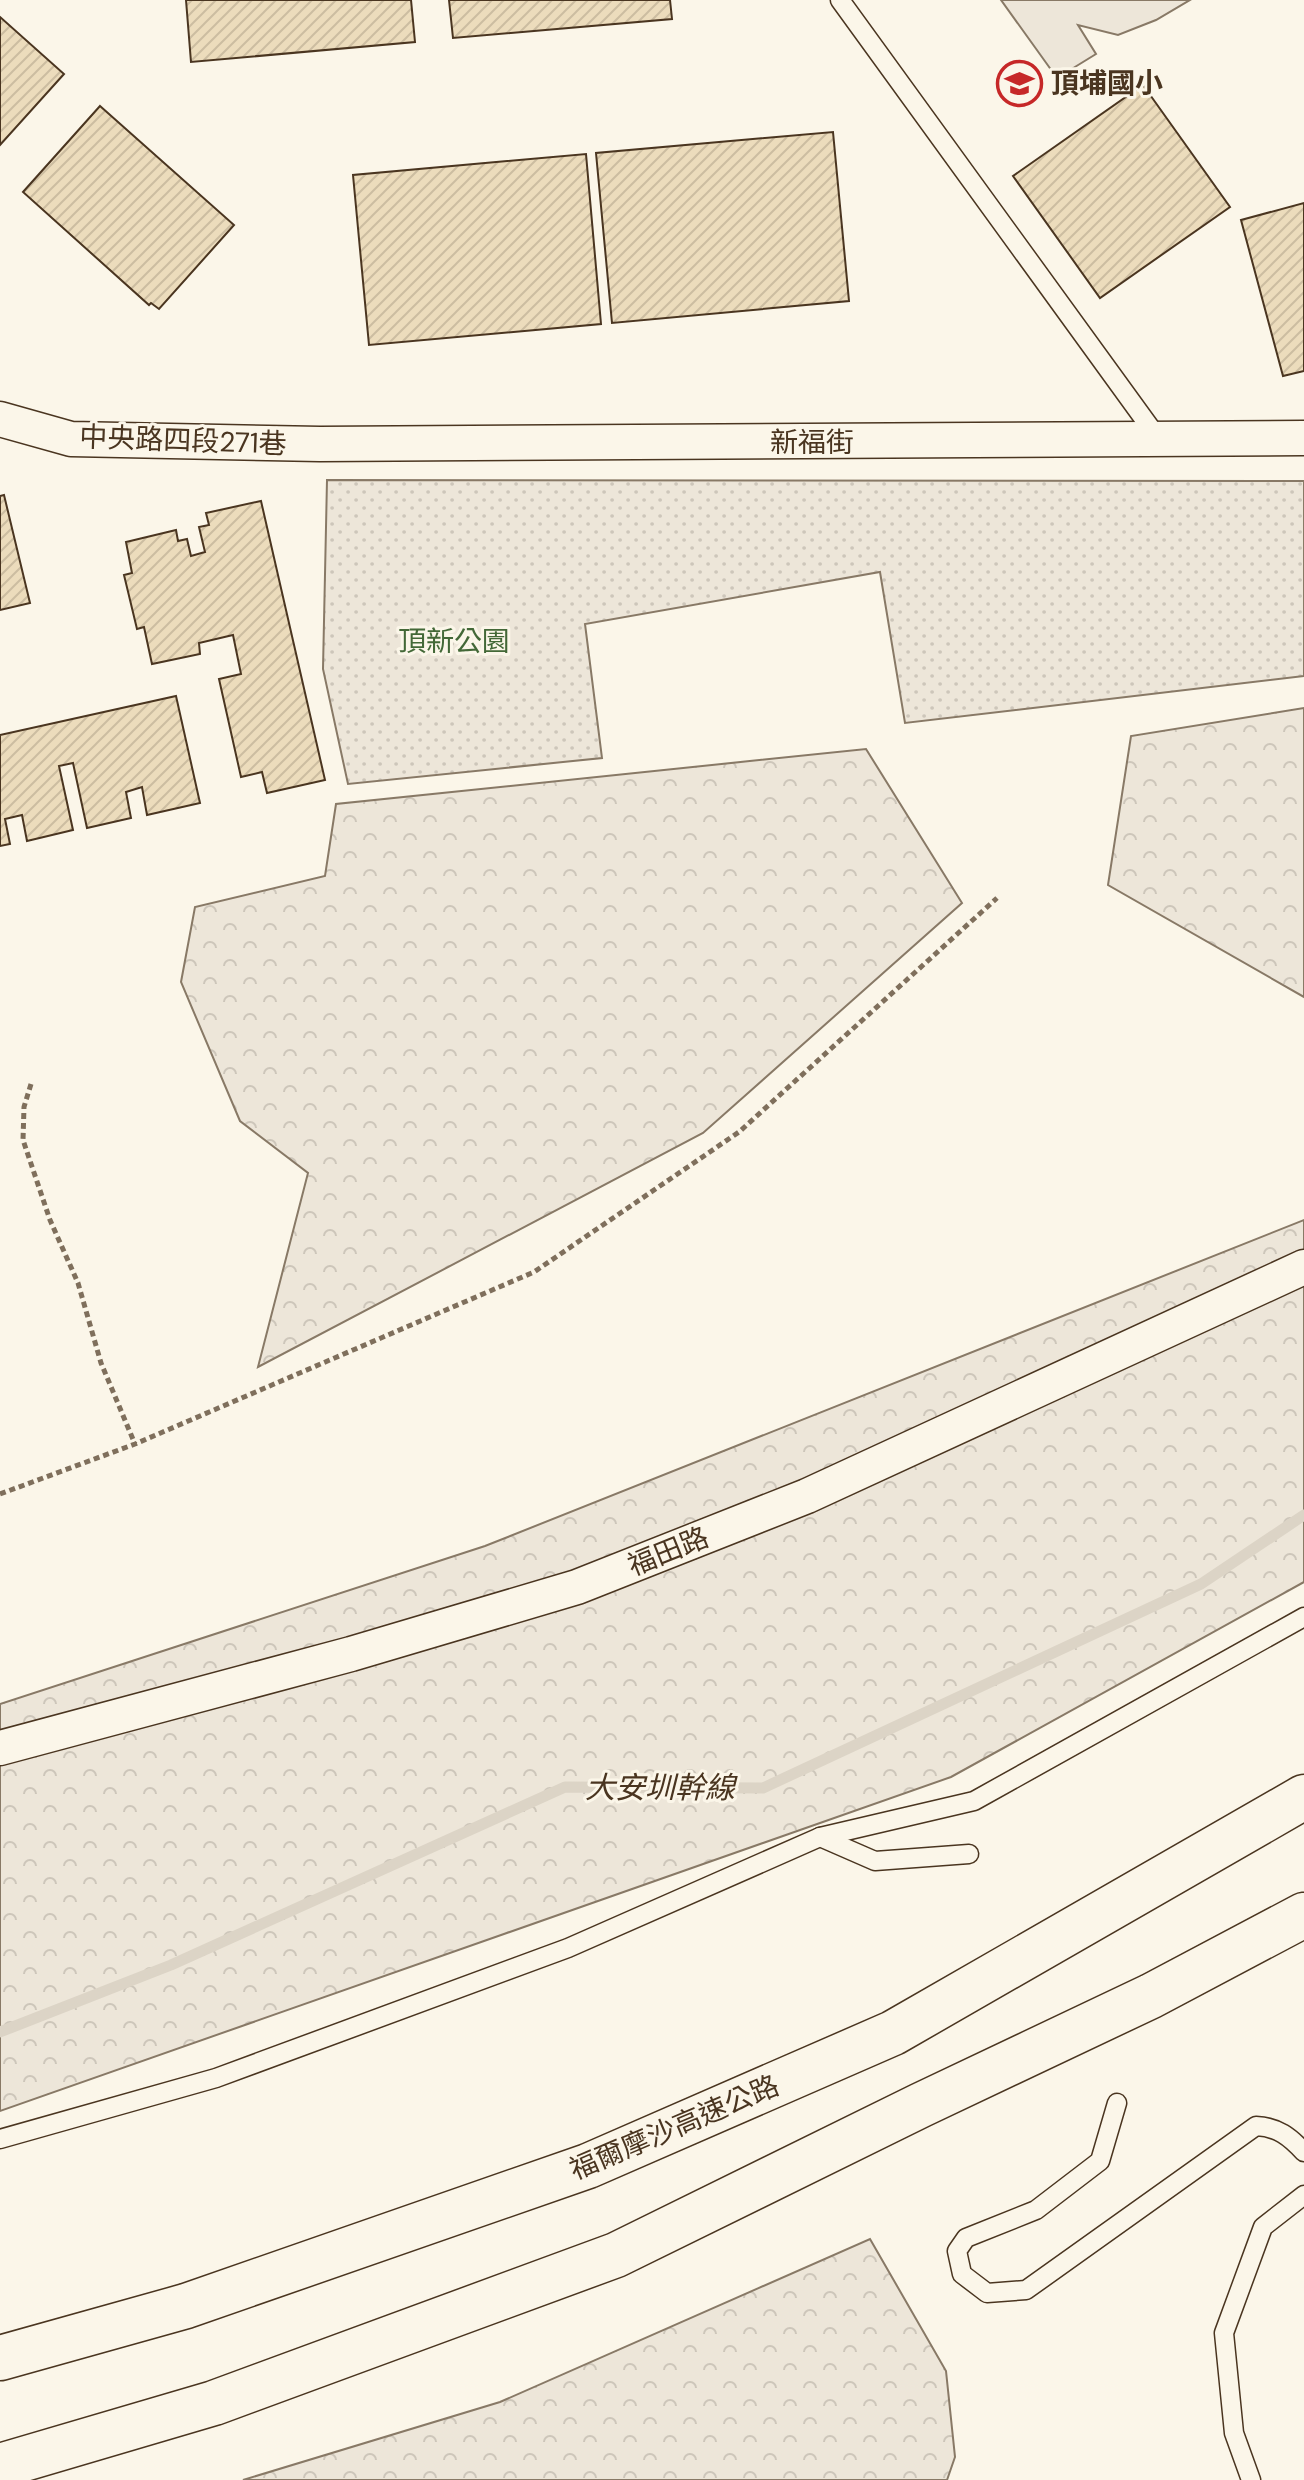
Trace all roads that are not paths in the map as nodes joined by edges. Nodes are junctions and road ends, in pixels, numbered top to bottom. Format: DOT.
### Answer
graph roads {
  1 [pos="840,0"];
  2 [pos="0,419"];
  3 [pos="1304,438"];
  4 [pos="1160,441"];
  5 [pos="320,444"];
  6 [pos="1304,1267"];
  7 [pos="1304,1617"];
  8 [pos="0,1748"];
  9 [pos="1304,1797"];
  10 [pos="820,1837"];
  11 [pos="969,1854"];
  12 [pos="1304,1915"];
  13 [pos="1117,2103"];
  14 [pos="0,2139"];
  15 [pos="1304,2152"];
  16 [pos="1304,2195"];
  17 [pos="0,2358"];
  18 [pos="0,2466"];
  19 [pos="1251,2480"];
  1 -- 4 [label="lane"];
  2 -- 5 [label="street, 中央路四段271巷"];
  3 -- 4 [label="street, 新福街"];
  4 -- 5 [label="street, 新福街"];
  6 -- 8 [label="street, 福田路"];
  7 -- 10 [label="lane"];
  9 -- 17 [label="highway, 福爾摩沙高速公路"];
  10 -- 11 [label="lane"];
  10 -- 14 [label="lane"];
  12 -- 18 [label="highway"];
  13 -- 15 [label="lane"];
  16 -- 19 [label="lane"];
}
